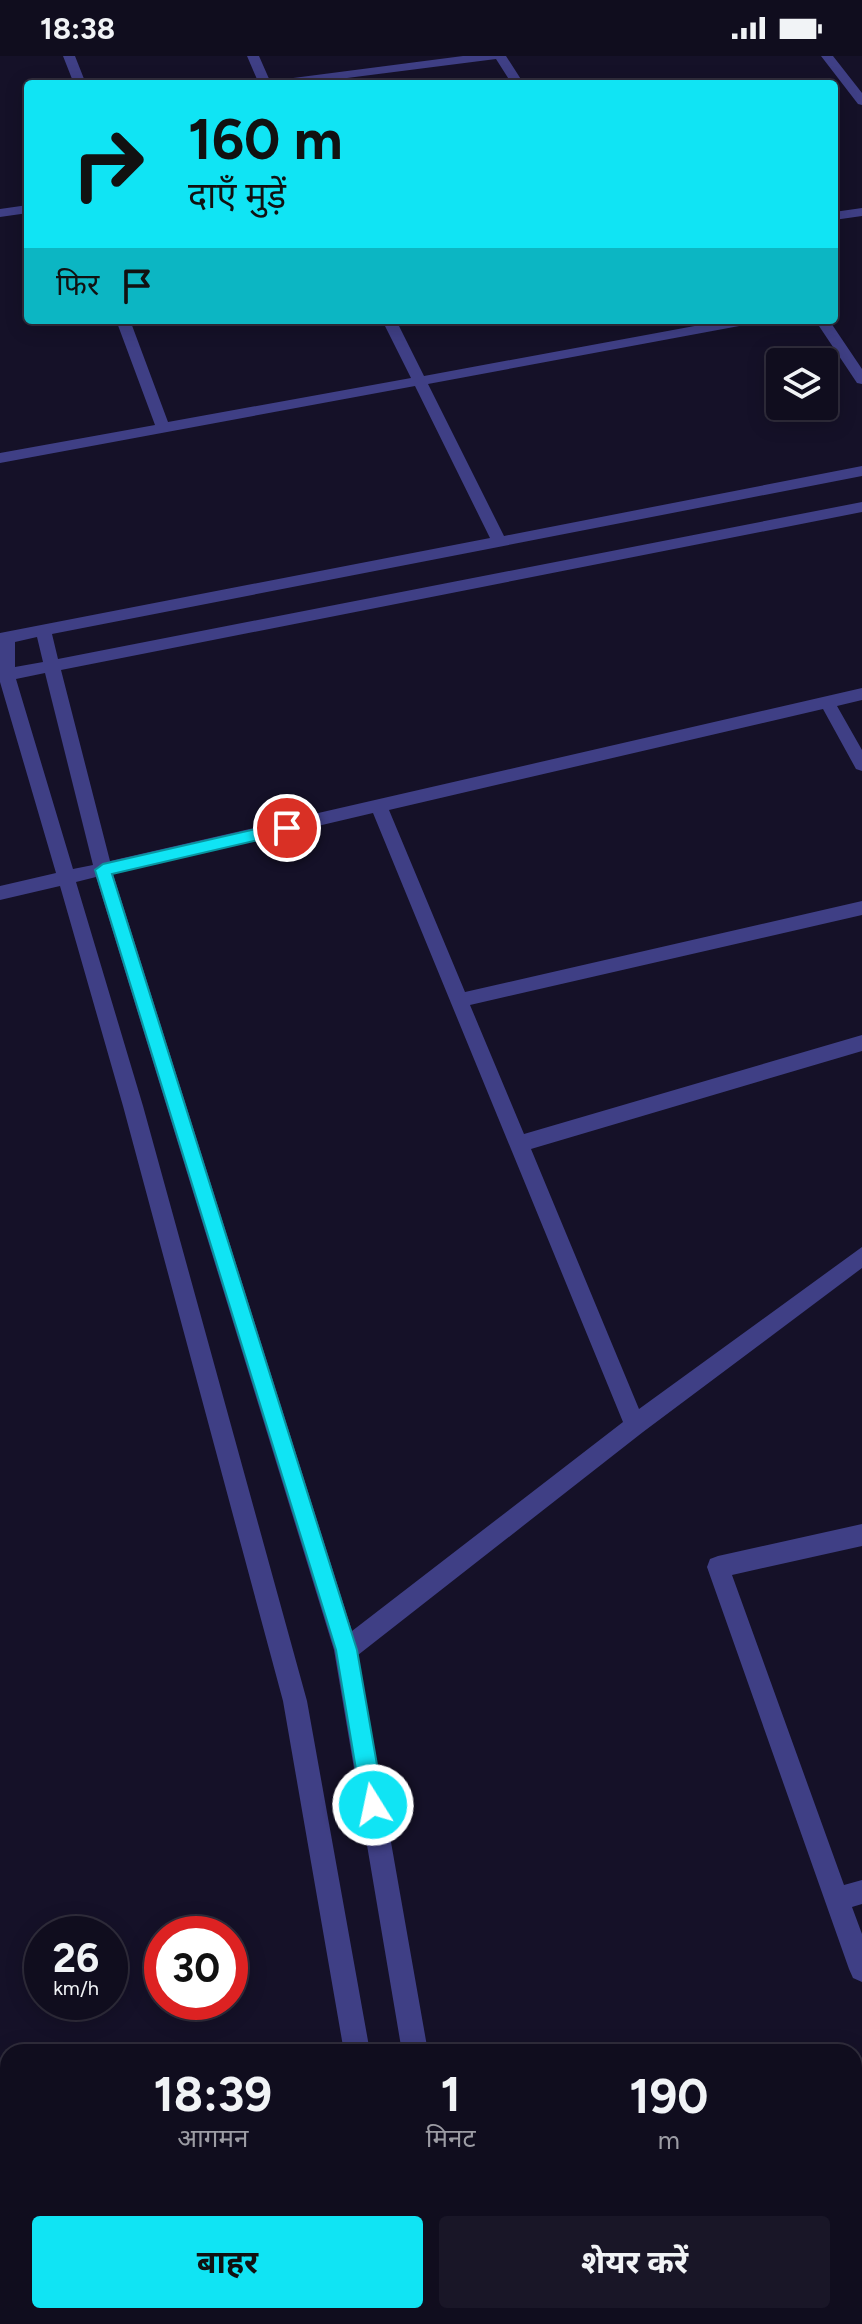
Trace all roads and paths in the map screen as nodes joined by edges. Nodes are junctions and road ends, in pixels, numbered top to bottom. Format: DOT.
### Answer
graph roads {
  1 [pos="69,56"];
  2 [pos="253,56"];
  3 [pos="492,56"];
  4 [pos="500,56"];
  5 [pos="827,56"];
  6 [pos="78,80"];
  7 [pos="266,80"];
  8 [pos="300,80"];
  9 [pos="515,80"];
  10 [pos="862,101"];
  11 [pos="24,210"];
  12 [pos="862,212"];
  13 [pos="0,213"];
  14 [pos="838,215"];
  15 [pos="124,324"];
  16 [pos="391,324"];
  17 [pos="728,324"];
  18 [pos="825,324"];
  19 [pos="862,380"];
  20 [pos="417,381"];
  21 [pos="163,428"];
  22 [pos="0,458"];
  23 [pos="862,471"];
  24 [pos="862,507"];
  25 [pos="499,542"];
  26 [pos="43,631"];
  27 [pos="3,639"];
  28 [pos="52,664"];
  29 [pos="3,675"];
  30 [pos="862,694"];
  31 [pos="827,702"];
  32 [pos="862,765"];
  33 [pos="379,807"];
  34 [pos="103,870"];
  35 [pos="66,878"];
  36 [pos="0,893"];
  37 [pos="862,908"];
  38 [pos="460,1000"];
  39 [pos="862,1043"];
  40 [pos="520,1144"];
  41 [pos="862,1256"];
  42 [pos="635,1425"];
  43 [pos="862,1535"];
  44 [pos="346,1650"];
  45 [pos="862,1892"];
  46 [pos="837,1899"];
  47 [pos="862,1969"];
  48 [pos="356,2044"];
  49 [pos="414,2044"];
  1 -- 6 [label="street"];
  2 -- 7 [label="street"];
  3 -- 8 [label="street"];
  4 -- 9 [label="street"];
  5 -- 10 [label="street"];
  11 -- 13 [label="street"];
  12 -- 14 [label="street"];
  15 -- 21 [label="street"];
  16 -- 20 [label="street"];
  17 -- 20 [label="street"];
  18 -- 19 [label="street"];
  20 -- 21 [label="street"];
  20 -- 25 [label="street"];
  21 -- 22 [label="street"];
  23 -- 25 [label="street"];
  24 -- 28 [label="street"];
  25 -- 26 [label="street"];
  26 -- 27 [label="street"];
  26 -- 28 [label="street"];
  27 -- 29 [label="street"];
  28 -- 29 [label="street"];
  28 -- 34 [label="street"];
  29 -- 35 [label="street"];
  30 -- 31 [label="street"];
  31 -- 32 [label="street"];
  31 -- 33 [label="street"];
  33 -- 34 [label="street"];
  33 -- 38 [label="street"];
  34 -- 35 [label="street"];
  34 -- 44 [label="street"];
  35 -- 36 [label="street"];
  35 -- 48 [label="street"];
  37 -- 38 [label="street"];
  38 -- 40 [label="street"];
  39 -- 40 [label="street"];
  40 -- 42 [label="street"];
  41 -- 42 [label="street"];
  42 -- 44 [label="street"];
  43 -- 46 [label="street"];
  44 -- 49 [label="street"];
  45 -- 46 [label="street"];
  46 -- 47 [label="street"];
}
